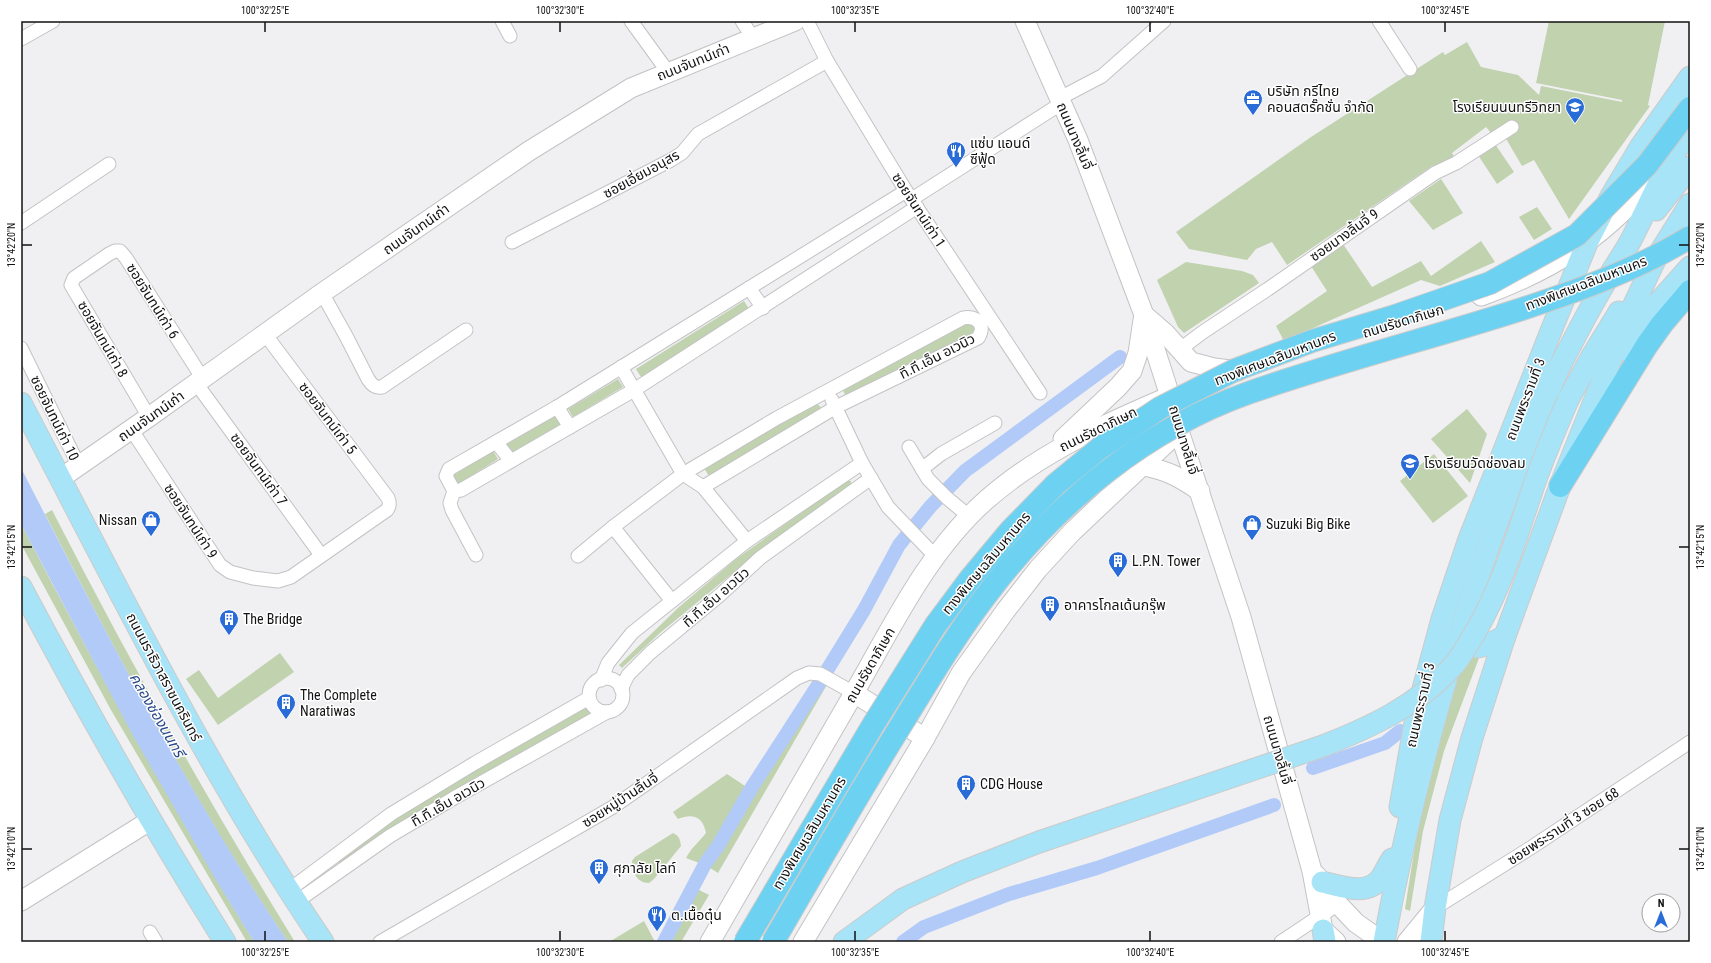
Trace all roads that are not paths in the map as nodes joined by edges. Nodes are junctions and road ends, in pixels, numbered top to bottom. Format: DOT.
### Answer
graph roads {
  1 [pos="52,21"];
  2 [pos="502,21"];
  3 [pos="631,21"];
  4 [pos="742,21"];
  5 [pos="795,21"];
  6 [pos="806,21"];
  7 [pos="1025,21"];
  8 [pos="1164,21"];
  9 [pos="1379,21"];
  10 [pos="510,36"];
  11 [pos="754,38"];
  12 [pos="21,39"];
  13 [pos="827,60"];
  14 [pos="1410,69"];
  15 [pos="668,72"];
  16 [pos="1690,77"];
  17 [pos="1061,101"];
  18 [pos="1690,108"];
  19 [pos="1512,127"];
  20 [pos="1690,130"];
  21 [pos="1676,149"];
  22 [pos="109,164"];
  23 [pos="1690,167"];
  24 [pos="912,199"];
  25 [pos="1690,204"];
  26 [pos="21,223"];
  27 [pos="1690,225"];
  28 [pos="1690,237"];
  29 [pos="512,242"];
  30 [pos="1587,243"];
  31 [pos="1629,243"];
  32 [pos="1655,260"];
  33 [pos="91,266"];
  34 [pos="1690,267"];
  35 [pos="749,288"];
  36 [pos="322,293"];
  37 [pos="1684,298"];
  38 [pos="763,308"];
  39 [pos="1144,315"];
  40 [pos="466,330"];
  41 [pos="265,334"];
  42 [pos="21,348"];
  43 [pos="1179,350"];
  44 [pos="1609,361"];
  45 [pos="1561,365"];
  46 [pos="621,367"];
  47 [pos="1238,371"];
  48 [pos="200,381"];
  49 [pos="634,390"];
  50 [pos="828,392"];
  51 [pos="1040,393"];
  52 [pos="1170,396"];
  53 [pos="21,403"];
  54 [pos="557,407"];
  55 [pos="836,407"];
  56 [pos="149,417"];
  57 [pos="1587,417"];
  58 [pos="995,423"];
  59 [pos="570,427"];
  60 [pos="132,430"];
  61 [pos="1179,431"];
  62 [pos="496,442"];
  63 [pos="909,447"];
  64 [pos="1049,453"];
  65 [pos="1503,453"];
  66 [pos="511,461"];
  67 [pos="862,463"];
  68 [pos="79,466"];
  69 [pos="1144,466"];
  70 [pos="847,473"];
  71 [pos="683,474"];
  72 [pos="925,474"];
  73 [pos="60,478"];
  74 [pos="871,478"];
  75 [pos="860,486"];
  76 [pos="1560,486"];
  77 [pos="703,487"];
  78 [pos="1200,490"];
  79 [pos="454,491"];
  80 [pos="390,502"];
  81 [pos="970,517"];
  82 [pos="614,527"];
  83 [pos="747,541"];
  84 [pos="321,555"];
  85 [pos="476,555"];
  86 [pos="578,556"];
  87 [pos="936,557"];
  88 [pos="21,587"];
  89 [pos="672,601"];
  90 [pos="1459,633"];
  91 [pos="1505,636"];
  92 [pos="601,680"];
  93 [pos="621,689"];
  94 [pos="854,693"];
  95 [pos="589,698"];
  96 [pos="607,712"];
  97 [pos="925,738"];
  98 [pos="1690,742"];
  99 [pos="151,820"];
  100 [pos="1392,859"];
  101 [pos="1317,876"];
  102 [pos="1394,886"];
  103 [pos="292,896"];
  104 [pos="21,901"];
  105 [pos="1338,904"];
  106 [pos="1435,908"];
  107 [pos="1326,933"];
  108 [pos="225,942"];
  109 [pos="323,942"];
  110 [pos="380,942"];
  111 [pos="710,942"];
  112 [pos="744,942"];
  113 [pos="773,942"];
  114 [pos="803,942"];
  115 [pos="844,942"];
  116 [pos="1281,942"];
  117 [pos="1384,942"];
  118 [pos="1406,942"];
  119 [pos="1431,942"];
  1 -- 12 [label="street"];
  2 -- 10 [label="street"];
  3 -- 15 [label="street"];
  4 -- 11 [label="street"];
  5 -- 11 [label="main road, ถนนจันทน์เก่า"];
  6 -- 13 [label="street, ซอยจันทน์เก่า 1"];
  7 -- 17 [label="main road, ถนนนางลิ้นจี่"];
  8 -- 17 [label="street"];
  9 -- 14 [label="street"];
  11 -- 15 [label="main road, ถนนจันทน์เก่า"];
  13 -- 24 [label="street, ซอยจันทน์เก่า 1"];
  13 -- 29 [label="street, ซอยเอี่ยมอนุสร"];
  15 -- 36 [label="main road, ถนนจันทน์เก่า"];
  16 -- 30 [label="main road, ถนนพระรามที่ 3"];
  17 -- 24 [label="street"];
  17 -- 39 [label="main road, ถนนนางลิ้นจี่"];
  18 -- 112 [label="highway, ทางพิเศษเฉลิมมหานคร, bridge"];
  19 -- 43 [label="street, ซอยนางลิ้นจี่ 9"];
  20 -- 21 [label="main road, ถนนพระรามที่ 3"];
  21 -- 30 [label="main road, ถนนรัชดาภิเษก"];
  21 -- 31 [label="main road, ถนนพระรามที่ 3"];
  22 -- 26 [label="street"];
  23 -- 31 [label="main road, ถนนพระรามที่ 3"];
  24 -- 35 [label="street"];
  24 -- 38 [label="street"];
  24 -- 51 [label="street, ซอยจันทน์เก่า 1"];
  25 -- 32 [label="main road"];
  27 -- 44 [label="main road"];
  28 -- 113 [label="highway, ทางพิเศษเฉลิมมหานคร, bridge"];
  30 -- 47 [label="main road, ถนนรัชดาภิเษก"];
  30 -- 65 [label="main road, ถนนพระรามที่ 3"];
  31 -- 45 [label="main road, ถนนพระรามที่ 3"];
  32 -- 44 [label="main road"];
  32 -- 115 [label="main road, bridge"];
  33 -- 48 [label="street, ซอยจันทน์เก่า 6"];
  33 -- 56 [label="street, ซอยจันทน์เก่า 8"];
  34 -- 57 [label="main road"];
  35 -- 38 [label="street"];
  35 -- 46 [label="street"];
  36 -- 40 [label="street"];
  36 -- 41 [label="main road, ถนนจันทน์เก่า"];
  37 -- 76 [label="highway"];
  38 -- 49 [label="street"];
  39 -- 43 [label="main road"];
  39 -- 52 [label="main road, ถนนนางลิ้นจี่"];
  39 -- 64 [label="main road"];
  41 -- 48 [label="main road, ถนนจันทน์เก่า"];
  41 -- 80 [label="street, ซอยจันทน์เก่า 5"];
  42 -- 68 [label="street, ซอยจันทน์เก่า 10"];
  43 -- 47 [label="main road"];
  44 -- 57 [label="main road"];
  45 -- 65 [label="main road"];
  45 -- 90 [label="main road, ถนนพระรามที่ 3"];
  46 -- 49 [label="street"];
  46 -- 54 [label="street"];
  47 -- 52 [label="main road, ถนนรัชดาภิเษก"];
  48 -- 56 [label="main road, ถนนจันทน์เก่า"];
  48 -- 84 [label="street, ซอยจันทน์เก่า 7"];
  49 -- 59 [label="street"];
  49 -- 71 [label="street"];
  50 -- 55 [label="street"];
  50 -- 55 [label="street, ที.ที.เอ็น อเวนิว"];
  50 -- 71 [label="street, ที.ที.เอ็น อเวนิว"];
  52 -- 61 [label="main road, ถนนนางลิ้นจี่"];
  52 -- 64 [label="main road, ถนนรัชดาภิเษก"];
  53 -- 73 [label="main road, ถนนนราธิวาสราชนครินทร์"];
  54 -- 59 [label="street"];
  54 -- 62 [label="street"];
  55 -- 67 [label="street"];
  55 -- 77 [label="street, ที.ที.เอ็น อเวนิว"];
  56 -- 60 [label="main road, ถนนจันทน์เก่า"];
  57 -- 76 [label="main road"];
  58 -- 72 [label="street"];
  59 -- 66 [label="street"];
  60 -- 68 [label="main road, ถนนจันทน์เก่า"];
  60 -- 84 [label="street, ซอยจันทน์เก่า 9"];
  61 -- 69 [label="main road"];
  61 -- 78 [label="main road, ถนนนางลิ้นจี่"];
  62 -- 66 [label="street"];
  62 -- 79 [label="street"];
  63 -- 72 [label="street"];
  64 -- 81 [label="main road, ถนนรัชดาภิเษก"];
  65 -- 100 [label="main road, ถนนพระรามที่ 3"];
  66 -- 79 [label="street"];
  67 -- 70 [label="street, ที.ที.เอ็น อเวนิว"];
  67 -- 74 [label="street"];
  68 -- 73 [label="main road, ถนนจันทน์เก่า"];
  69 -- 78 [label="main road"];
  69 -- 97 [label="main road"];
  70 -- 75 [label="street"];
  70 -- 83 [label="street, ที.ที.เอ็น อเวนิว"];
  71 -- 77 [label="street"];
  71 -- 82 [label="street, ที.ที.เอ็น อเวนิว"];
  72 -- 81 [label="street"];
  73 -- 103 [label="main road, ถนนนราธิวาสราชนครินทร์"];
  74 -- 75 [label="street, ที.ที.เอ็น อเวนิว"];
  74 -- 87 [label="street"];
  75 -- 93 [label="street, ที.ที.เอ็น อเวนิว"];
  76 -- 91 [label="main road"];
  77 -- 83 [label="street"];
  78 -- 101 [label="main road, ถนนนางลิ้นจี่"];
  79 -- 85 [label="street"];
  80 -- 84 [label="street, ซอยจันทน์เก่า 9"];
  81 -- 87 [label="main road, ถนนรัชดาภิเษก"];
  82 -- 86 [label="street"];
  82 -- 89 [label="street, ที.ที.เอ็น อเวนิว"];
  83 -- 89 [label="street, ที.ที.เอ็น อเวนิว"];
  87 -- 94 [label="main road, ถนนรัชดาภิเษก"];
  88 -- 99 [label="main road"];
  89 -- 92 [label="street, ที.ที.เอ็น อเวนิว"];
  90 -- 91 [label="main road"];
  90 -- 102 [label="main road, ถนนพระรามที่ 3"];
  91 -- 106 [label="main road"];
  92 -- 93 [label="street"];
  92 -- 95 [label="street, ที.ที.เอ็น อเวนิว"];
  93 -- 96 [label="street, ที.ที.เอ็น อเวนิว"];
  94 -- 97 [label="main road"];
  94 -- 110 [label="street, ซอยหมู่บ้านลิ้นจี่"];
  94 -- 111 [label="main road, ถนนรัชดาภิเษก"];
  95 -- 96 [label="street"];
  95 -- 103 [label="street, ที.ที.เอ็น อเวนิว"];
  96 -- 103 [label="street, ที.ที.เอ็น อเวนิว"];
  97 -- 114 [label="main road"];
  98 -- 106 [label="street, ซอยพระรามที่ 3 ซอย 68"];
  99 -- 104 [label="main road"];
  99 -- 108 [label="main road"];
  100 -- 101 [label="main road"];
  100 -- 102 [label="main road, ถนนพระรามที่ 3"];
  101 -- 105 [label="main road, ถนนนางลิ้นจี่"];
  101 -- 107 [label="main road, ถนนนางลิ้นจี่"];
  102 -- 117 [label="main road, ถนนพระรามที่ 3"];
  103 -- 109 [label="main road, ถนนนราธิวาสราชนครินทร์"];
  105 -- 107 [label="street"];
  105 -- 117 [label="main road, ถนนนางลิ้นจี่"];
  106 -- 118 [label="main road"];
  106 -- 119 [label="main road"];
  107 -- 116 [label="street"];
}
